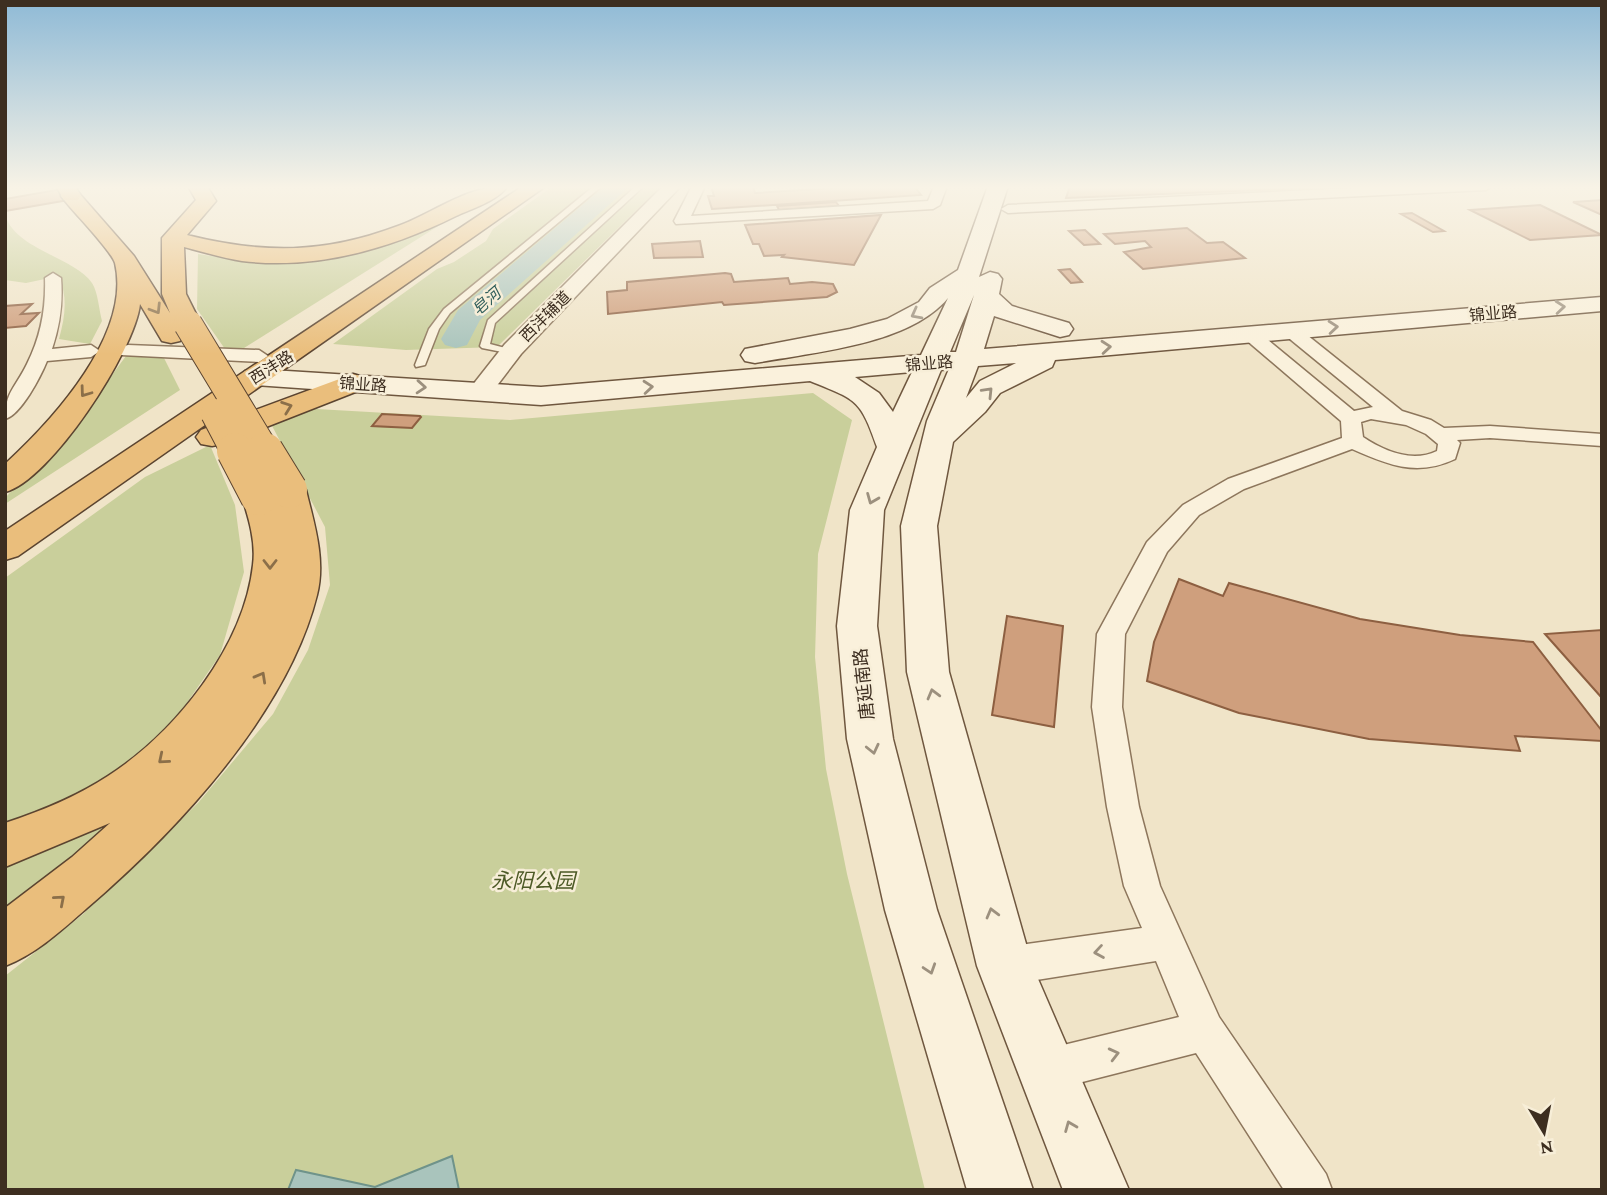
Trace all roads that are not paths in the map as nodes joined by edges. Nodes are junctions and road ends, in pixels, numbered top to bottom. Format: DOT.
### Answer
graph roads {
  1 [pos="110,242"];
  2 [pos="173,242"];
  3 [pos="189,242"];
  4 [pos="370,242"];
  5 [pos="428,242"];
  6 [pos="452,242"];
  7 [pos="532,242"];
  8 [pos="579,242"];
  9 [pos="619,242"];
  10 [pos="992,242"];
  11 [pos="126,261"];
  12 [pos="53,278"];
  13 [pos="1602,282"];
  14 [pos="978,284"];
  15 [pos="1602,304"];
  16 [pos="180,330"];
  17 [pos="1292,331"];
  18 [pos="1251,335"];
  19 [pos="1063,340"];
  20 [pos="954,350"];
  21 [pos="91,351"];
  22 [pos="128,351"];
  23 [pos="755,355"];
  24 [pos="42,356"];
  25 [pos="504,361"];
  26 [pos="267,364"];
  27 [pos="822,364"];
  28 [pos="420,365"];
  29 [pos="353,383"];
  30 [pos="480,391"];
  31 [pos="5,414"];
  32 [pos="1394,414"];
  33 [pos="1353,430"];
  34 [pos="1441,434"];
  35 [pos="938,439"];
  36 [pos="1602,440"];
  37 [pos="893,447"];
  38 [pos="5,482"];
  39 [pos="274,493"];
  40 [pos="68,505"];
  41 [pos="5,524"];
  42 [pos="5,548"];
  43 [pos="5,845"];
  44 [pos="5,940"];
  45 [pos="1166,942"];
  46 [pos="1005,966"];
  47 [pos="1205,1031"];
  48 [pos="1047,1070"];
  49 [pos="1000,1190"];
  50 [pos="1096,1190"];
  51 [pos="1310,1190"];
  1 -- 11 [label="highway"];
  2 -- 16 [label="highway"];
  3 -- 4 [label="highway"];
  5 -- 26 [label="highway, 西沣路"];
  6 -- 26 [label="highway, 西沣路"];
  7 -- 28 [label="lane"];
  8 -- 25 [label="lane"];
  9 -- 25 [label="street, 西沣辅道"];
  10 -- 14 [label="main road, 唐延南路"];
  11 -- 16 [label="highway, one-way"];
  11 -- 38 [label="highway, one-way"];
  12 -- 24 [label="street"];
  13 -- 19 [label="main road, 锦业路"];
  14 -- 19 [label="main road"];
  14 -- 20 [label="main road, 唐延南路"];
  14 -- 23 [label="main road, one-way"];
  17 -- 15 [label="main road, 锦业路, one-way"];
  16 -- 39 [label="highway, bridge"];
  17 -- 18 [label="main road, 锦业路"];
  17 -- 32 [label="street"];
  19 -- 18 [label="main road, 锦业路, one-way"];
  18 -- 33 [label="street"];
  19 -- 20 [label="main road, 锦业路"];
  35 -- 19 [label="main road, one-way"];
  20 -- 27 [label="main road, 锦业路"];
  20 -- 35 [label="main road, 唐延南路"];
  20 -- 37 [label="main road, 唐延南路"];
  21 -- 24 [label="street"];
  22 -- 26 [label="street"];
  23 -- 25 [label="main road, 锦业路"];
  23 -- 27 [label="main road, 锦业路"];
  24 -- 31 [label="street"];
  25 -- 28 [label="main road, 锦业路"];
  25 -- 30 [label="street, 西沣辅道"];
  26 -- 28 [label="main road, 锦业路"];
  26 -- 29 [label="main road, 锦业路"];
  26 -- 40 [label="highway, 西沣路"];
  26 -- 41 [label="highway, 西沣路"];
  30 -- 27 [label="main road, 锦业路, one-way"];
  27 -- 37 [label="main road"];
  29 -- 30 [label="main road, 锦业路, one-way"];
  40 -- 29 [label="highway, one-way"];
  32 -- 33 [label="street"];
  32 -- 34 [label="street"];
  33 -- 34 [label="street"];
  33 -- 45 [label="street"];
  34 -- 36 [label="street"];
  46 -- 35 [label="main road, 唐延南路, one-way"];
  37 -- 49 [label="main road, 唐延南路, one-way"];
  39 -- 43 [label="highway, one-way"];
  44 -- 39 [label="highway, one-way"];
  40 -- 42 [label="highway, 西沣路"];
  45 -- 46 [label="street, one-way"];
  45 -- 47 [label="street"];
  46 -- 48 [label="main road, 唐延南路"];
  48 -- 47 [label="street, one-way"];
  47 -- 51 [label="street"];
  50 -- 48 [label="main road, 唐延南路, one-way"];
}
